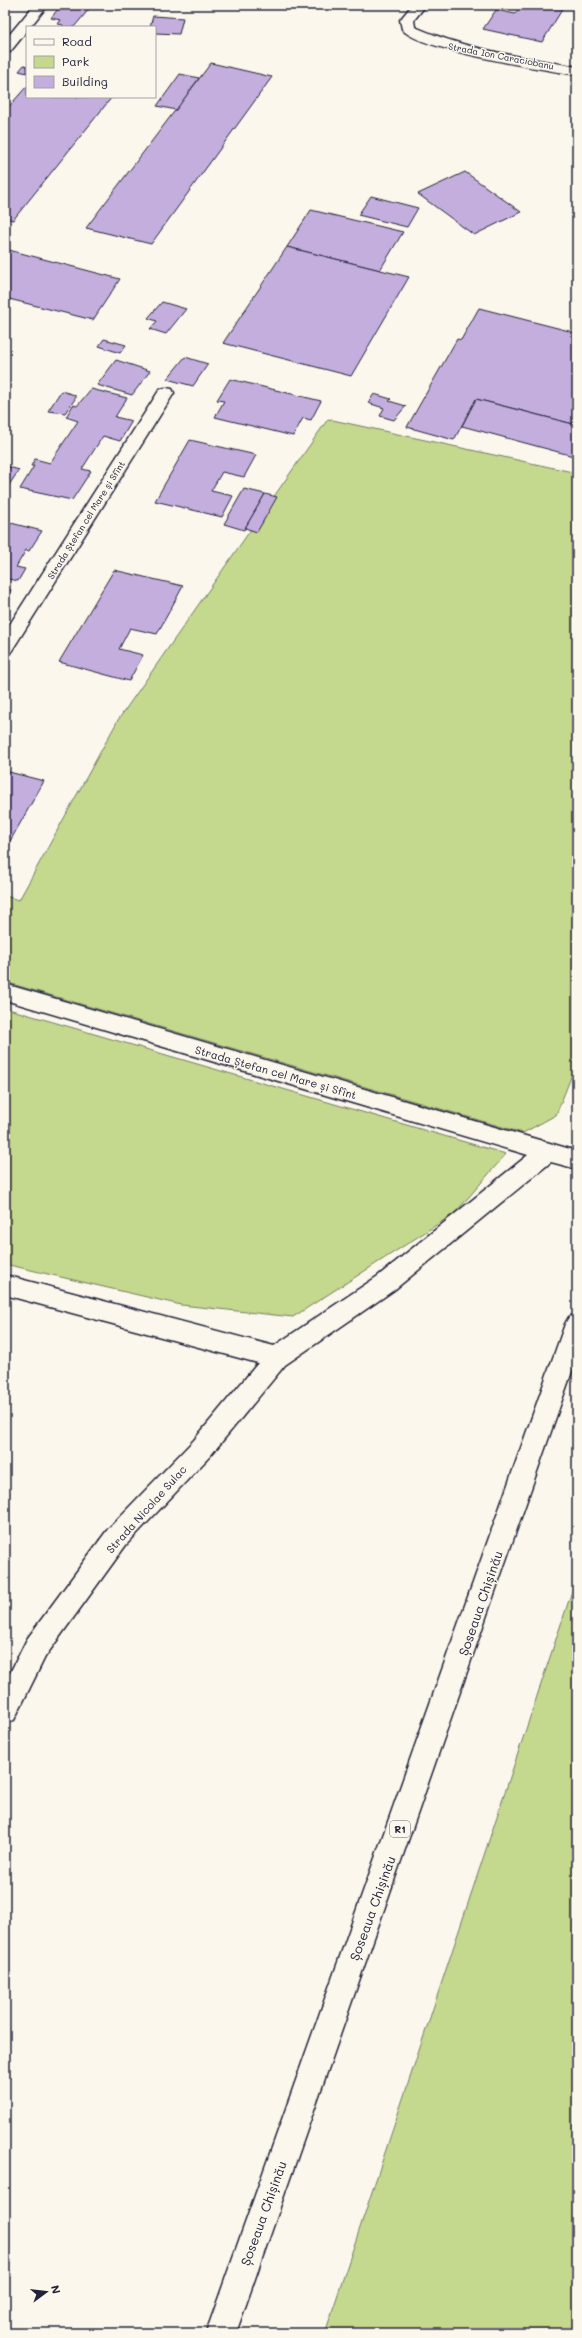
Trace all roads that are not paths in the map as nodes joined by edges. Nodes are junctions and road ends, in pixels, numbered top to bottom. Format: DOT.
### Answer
graph roads {
  1 [pos="41,5"];
  2 [pos="419,5"];
  3 [pos="5,49"];
  4 [pos="577,71"];
  5 [pos="166,393"];
  6 [pos="5,647"];
  7 [pos="5,992"];
  8 [pos="547,1152"];
  9 [pos="577,1160"];
  10 [pos="5,1285"];
  11 [pos="577,1324"];
  12 [pos="277,1357"];
  13 [pos="5,1711"];
  14 [pos="221,2333"];
  1 -- 3 [label="main road"];
  2 -- 4 [label="main road, Strada Ion Caraciobanu"];
  5 -- 6 [label="main road, Strada Ștefan cel Mare și Sfînt"];
  7 -- 8 [label="main road, Strada Ștefan cel Mare și Sfînt"];
  8 -- 9 [label="main road, Strada Ștefan cel Mare și Sfînt"];
  8 -- 12 [label="main road, Strada Nicolae Sulac"];
  10 -- 12 [label="main road"];
  11 -- 14 [label="main road, Șoseaua Chișinău / R1"];
  12 -- 13 [label="main road, Strada Nicolae Sulac"];
}
